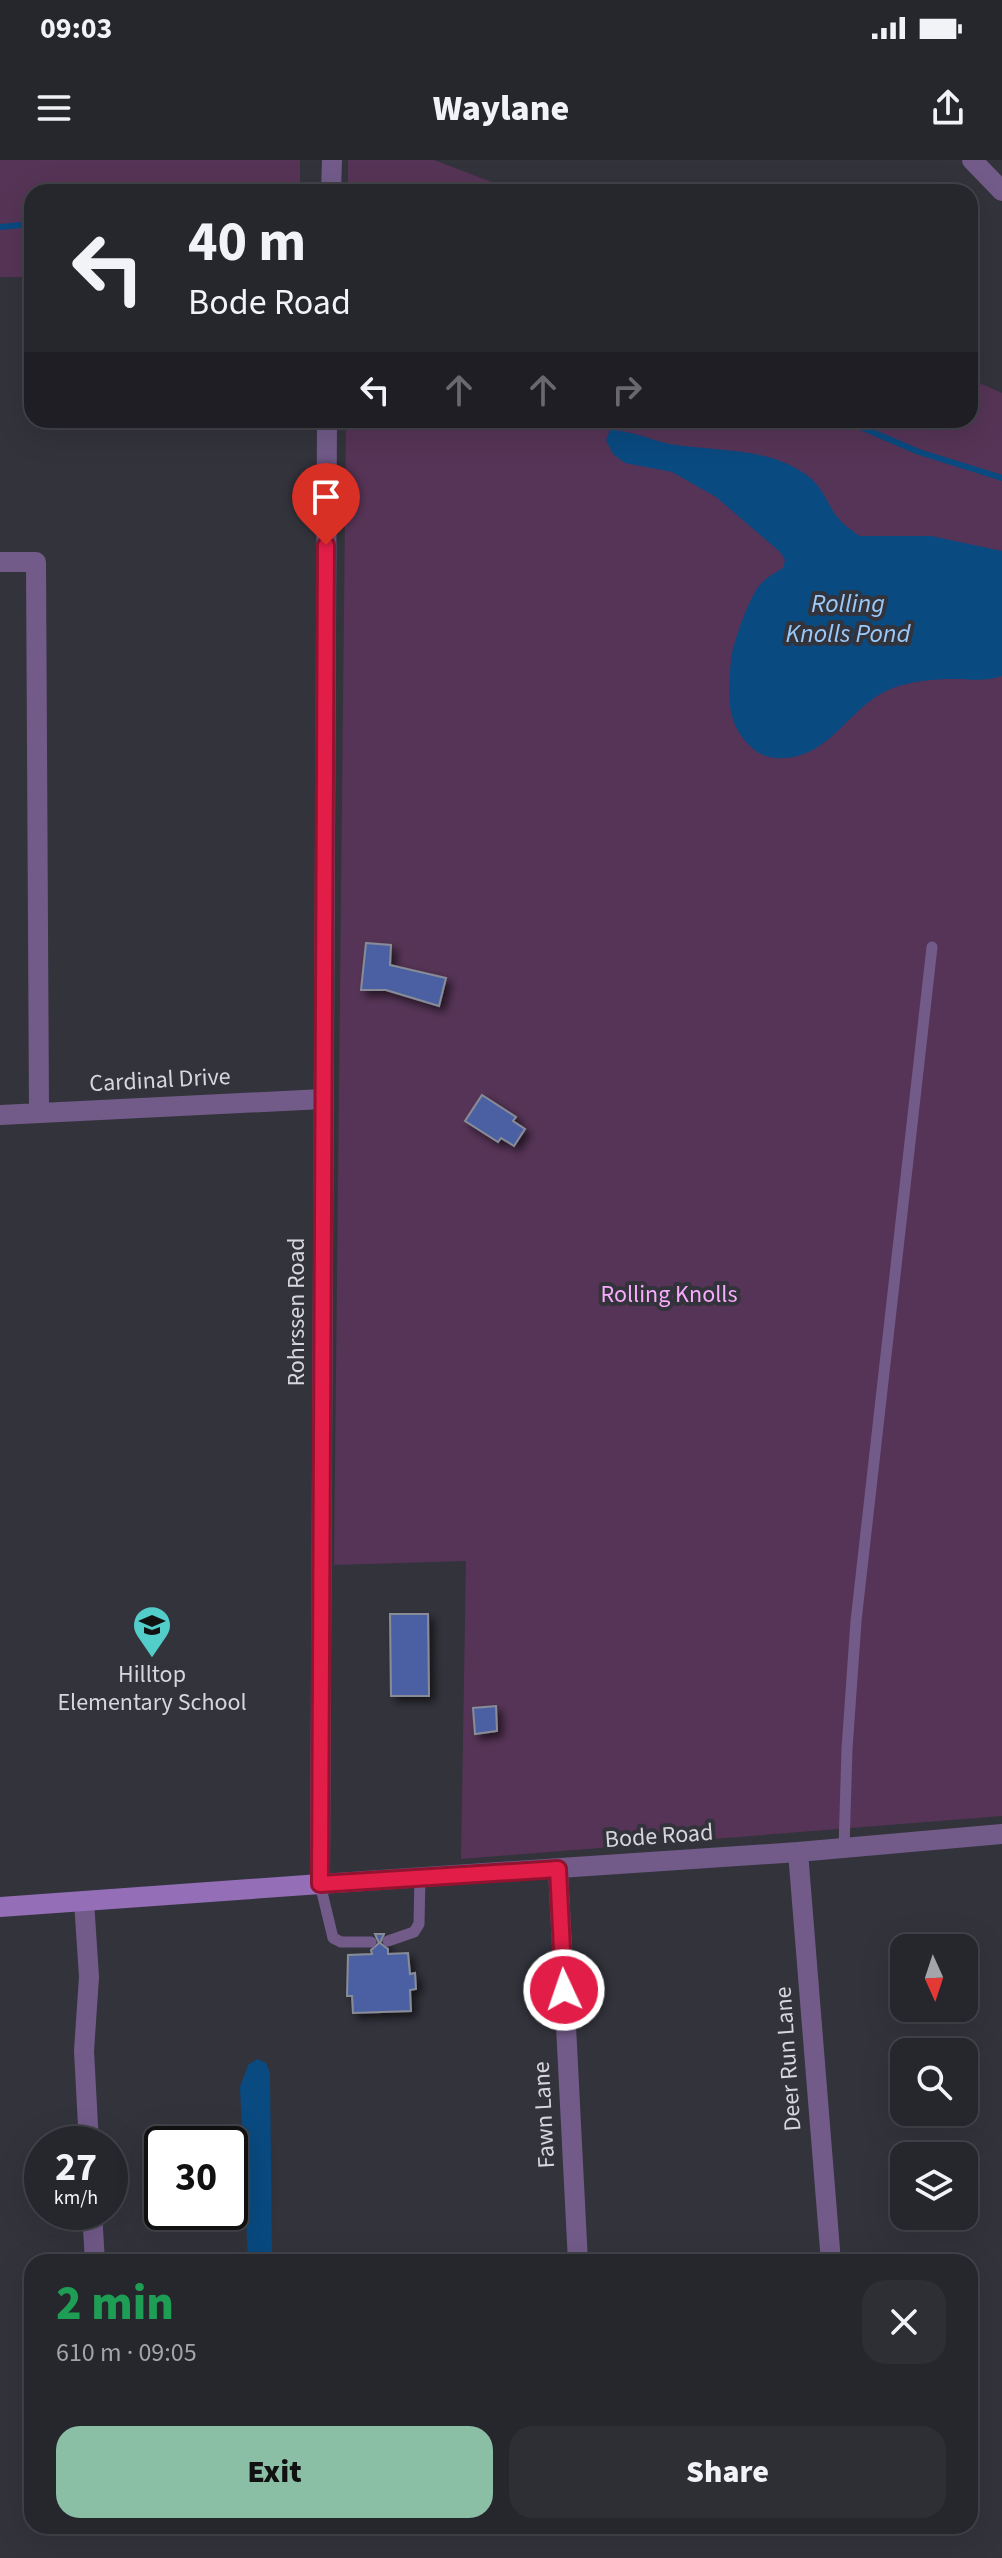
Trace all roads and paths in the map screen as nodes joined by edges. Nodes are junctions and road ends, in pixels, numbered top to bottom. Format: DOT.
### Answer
graph roads {
  1 [pos="332,160"];
  2 [pos="972,160"];
  3 [pos="331,184"];
  4 [pos="1002,191"];
  5 [pos="327,428"];
  6 [pos="0,562"];
  7 [pos="932,947"];
  8 [pos="323,1099"];
  9 [pos="39,1111"];
  10 [pos="0,1115"];
  11 [pos="1002,1834"];
  12 [pos="844,1848"];
  13 [pos="798,1852"];
  14 [pos="558,1869"];
  15 [pos="420,1876"];
  16 [pos="320,1884"];
  17 [pos="84,1901"];
  18 [pos="0,1907"];
  19 [pos="388,1941"];
  20 [pos="371,1942"];
  21 [pos="88,2126"];
  22 [pos="93,2230"];
  23 [pos="95,2254"];
  24 [pos="578,2254"];
  25 [pos="830,2254"];
  1 -- 3 [label="street"];
  2 -- 4 [label="street"];
  5 -- 8 [label="street, Rohrssen Road"];
  6 -- 9 [label="street"];
  7 -- 12 [label="lane"];
  8 -- 9 [label="street, Cardinal Drive"];
  8 -- 16 [label="street, Rohrssen Road"];
  9 -- 10 [label="street, Cardinal Drive"];
  11 -- 12 [label="street, Bode Road"];
  12 -- 13 [label="street, Bode Road"];
  13 -- 14 [label="street, Bode Road"];
  13 -- 25 [label="street, Deer Run Lane"];
  14 -- 15 [label="street, Bode Road"];
  14 -- 24 [label="street, Fawn Lane"];
  15 -- 16 [label="street, Bode Road"];
  15 -- 19 [label="lane"];
  16 -- 17 [label="street"];
  16 -- 20 [label="lane"];
  17 -- 18 [label="street"];
  17 -- 21 [label="street"];
  22 -- 23 [label="street"];
}
